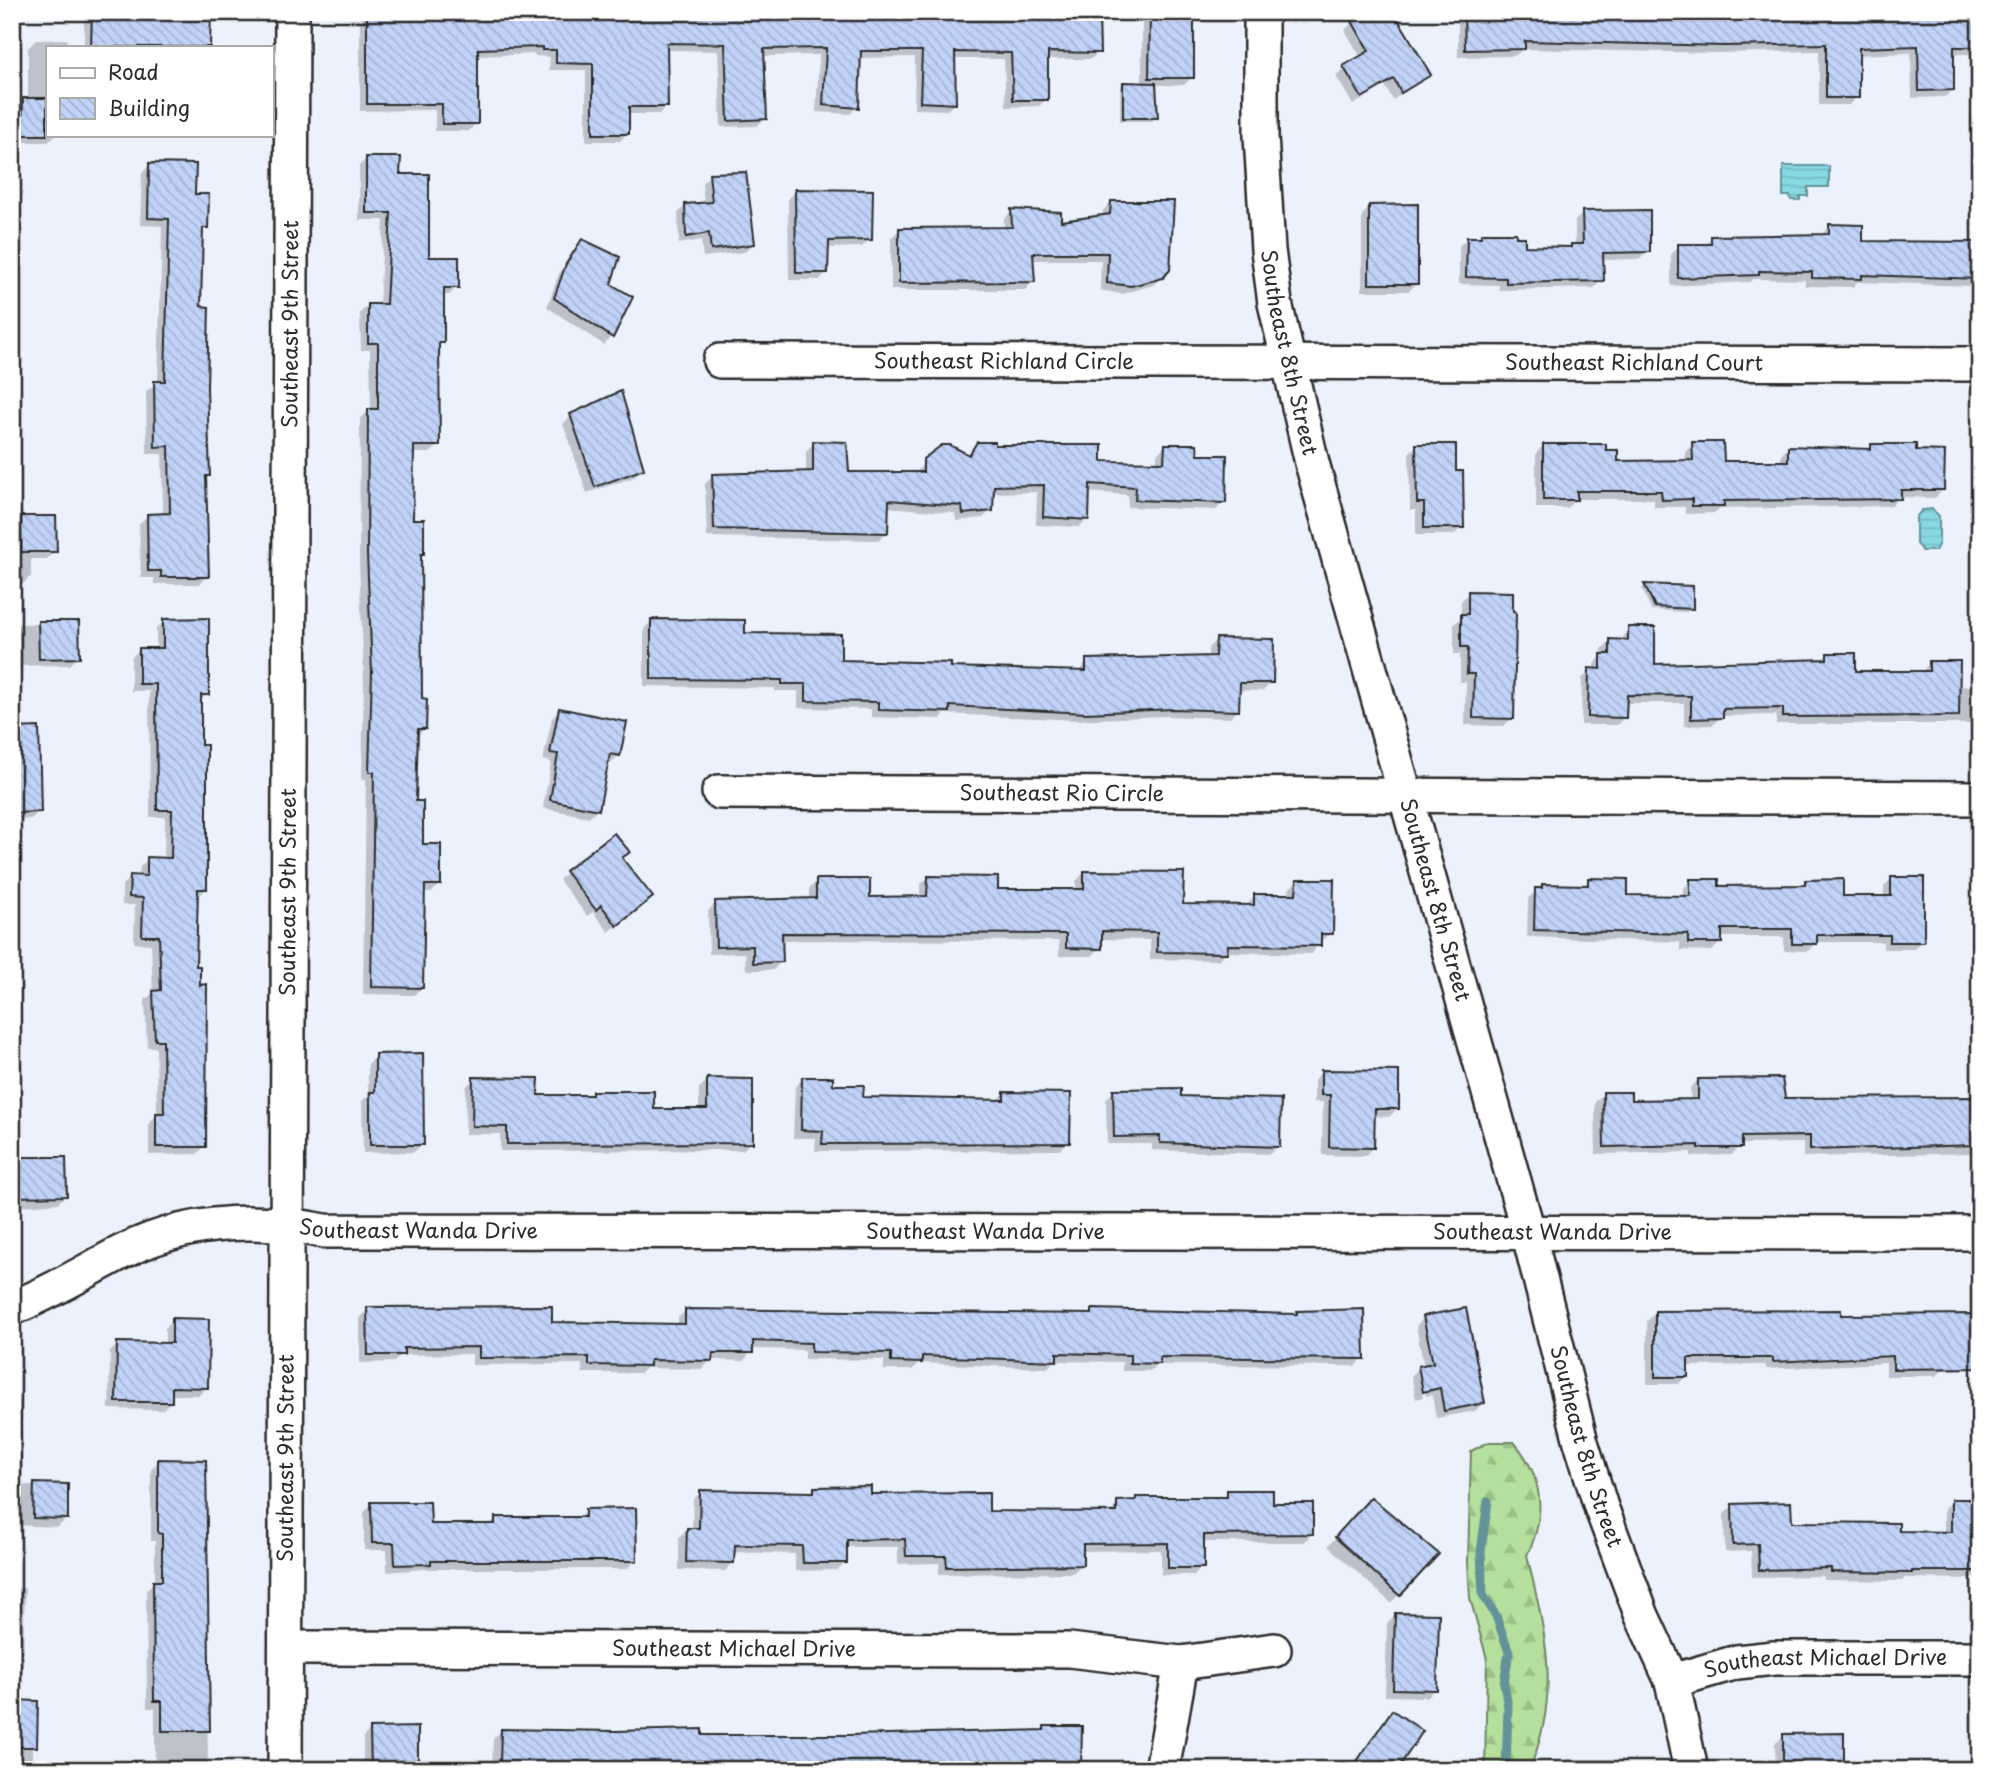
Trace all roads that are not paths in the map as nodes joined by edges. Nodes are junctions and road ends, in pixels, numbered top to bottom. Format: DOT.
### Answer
graph roads {
  1 [pos="292,12"];
  2 [pos="1261,12"];
  3 [pos="720,361"];
  4 [pos="1288,361"];
  5 [pos="1980,364"];
  6 [pos="719,792"];
  7 [pos="1405,796"];
  8 [pos="1980,798"];
  9 [pos="287,1223"];
  10 [pos="1528,1231"];
  11 [pos="1980,1233"];
  12 [pos="12,1308"];
  13 [pos="286,1648"];
  14 [pos="1274,1650"];
  15 [pos="1980,1658"];
  16 [pos="1181,1663"];
  17 [pos="1672,1681"];
  18 [pos="285,1770"];
  19 [pos="1163,1770"];
  20 [pos="1692,1770"];
  1 -- 9 [label="street, Southeast 9th Street"];
  2 -- 4 [label="street, Southeast 8th Street"];
  3 -- 4 [label="street, Southeast Richland Circle"];
  4 -- 5 [label="street, Southeast Richland Court"];
  4 -- 7 [label="street, Southeast 8th Street"];
  6 -- 7 [label="street, Southeast Rio Circle"];
  7 -- 8 [label="street"];
  7 -- 10 [label="street, Southeast 8th Street"];
  9 -- 10 [label="street, Southeast Wanda Drive"];
  9 -- 12 [label="street, Southeast Wanda Drive"];
  9 -- 13 [label="street, Southeast 9th Street"];
  10 -- 11 [label="street, Southeast Wanda Drive"];
  10 -- 17 [label="street, Southeast 8th Street"];
  13 -- 16 [label="street, Southeast Michael Drive"];
  13 -- 18 [label="street, Southeast 9th Street"];
  14 -- 16 [label="street, Southeast Michael Drive"];
  15 -- 17 [label="street, Southeast Michael Drive"];
  16 -- 19 [label="street"];
  17 -- 20 [label="street, Southeast 8th Street"];
}
